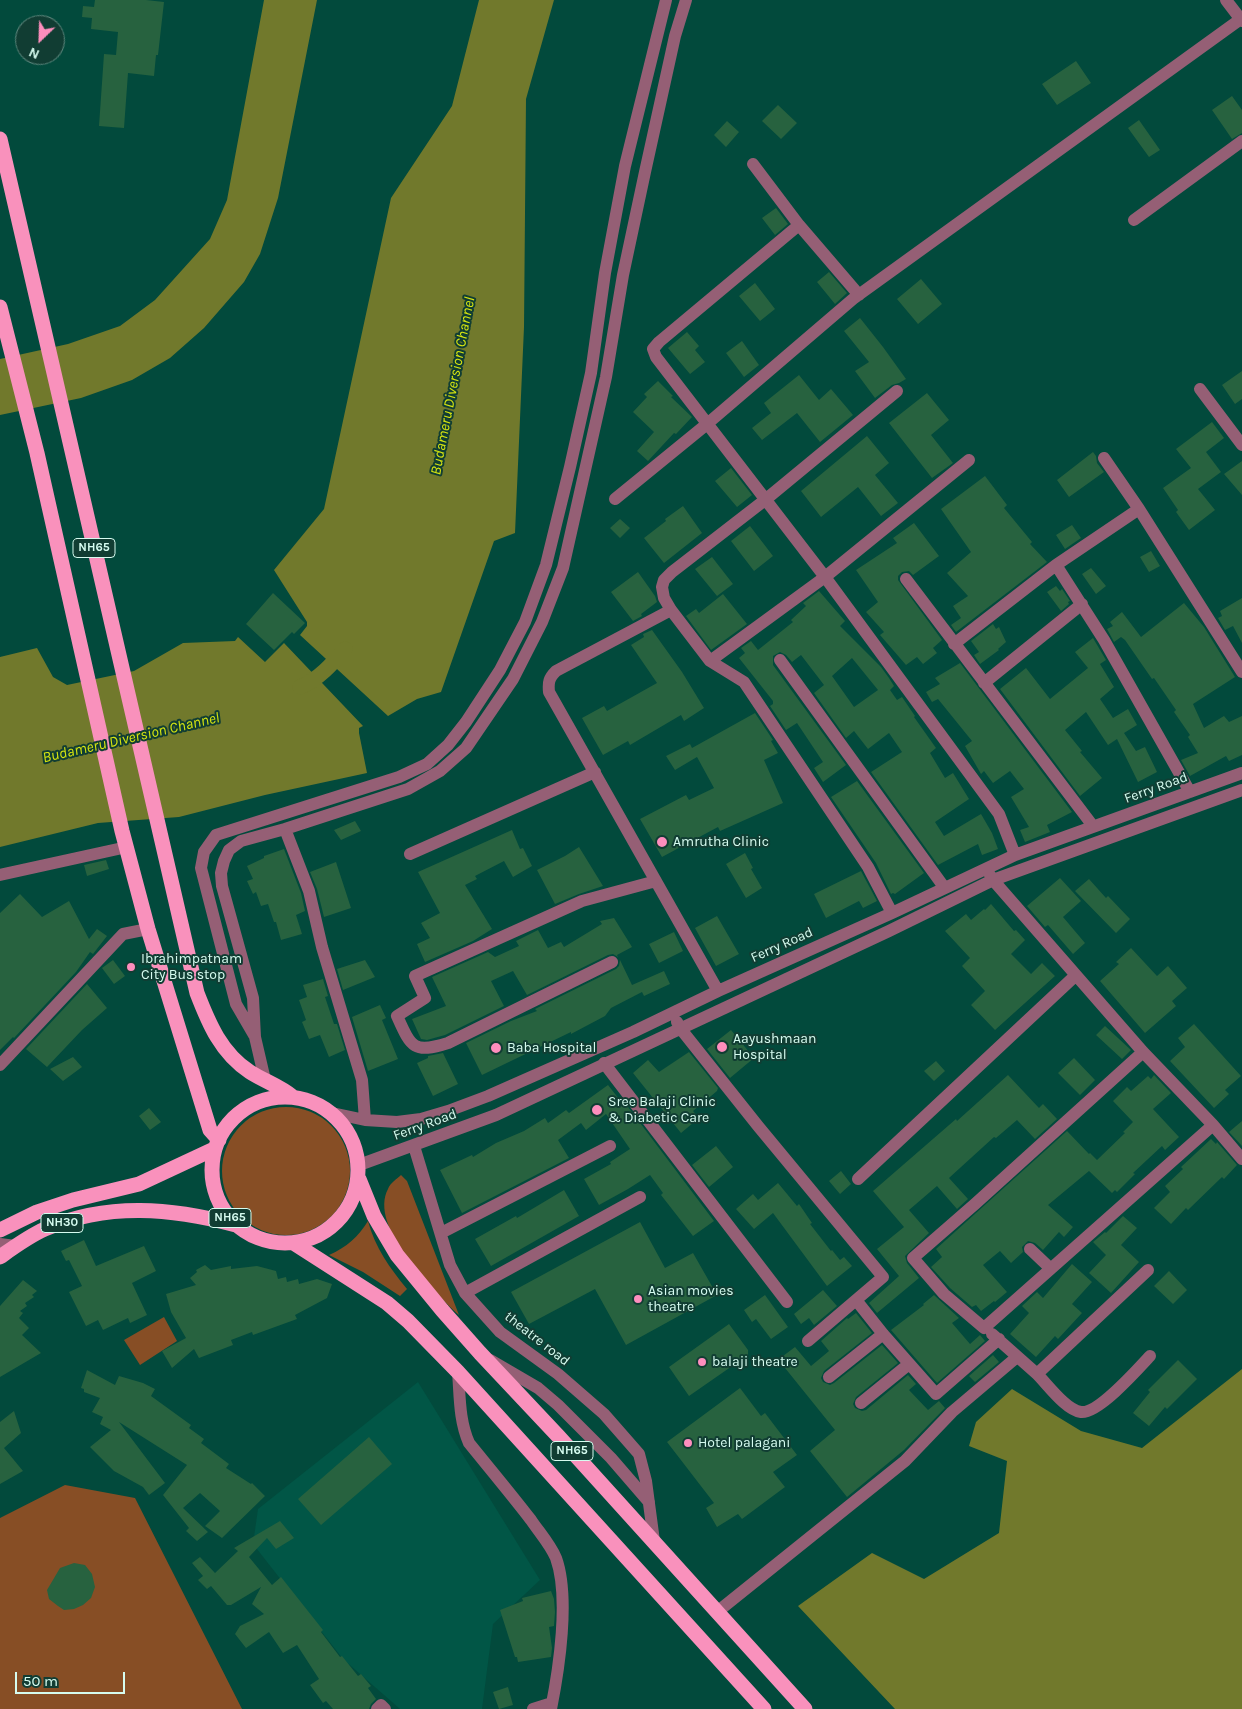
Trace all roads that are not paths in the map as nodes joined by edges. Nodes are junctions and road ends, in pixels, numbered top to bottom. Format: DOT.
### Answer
graph roads {
  1 [pos="666,0"];
  2 [pos="686,0"];
  3 [pos="1226,0"];
  4 [pos="1242,19"];
  5 [pos="0,139"];
  6 [pos="1242,141"];
  7 [pos="753,164"];
  8 [pos="1134,220"];
  9 [pos="799,225"];
  10 [pos="859,295"];
  11 [pos="0,307"];
  12 [pos="1200,389"];
  13 [pos="897,391"];
  14 [pos="707,424"];
  15 [pos="1242,445"];
  16 [pos="1104,458"];
  17 [pos="969,460"];
  18 [pos="615,499"];
  19 [pos="765,500"];
  20 [pos="1139,509"];
  21 [pos="1056,565"];
  22 [pos="825,577"];
  23 [pos="906,579"];
  24 [pos="1082,604"];
  25 [pos="671,610"];
  26 [pos="954,644"];
  27 [pos="710,660"];
  28 [pos="780,660"];
  29 [pos="1242,672"];
  30 [pos="984,683"];
  31 [pos="595,772"];
  32 [pos="1242,773"];
  33 [pos="1242,790"];
  34 [pos="1190,792"];
  35 [pos="1093,826"];
  36 [pos="285,829"];
  37 [pos="127,846"];
  38 [pos="410,854"];
  39 [pos="1015,855"];
  40 [pos="990,874"];
  41 [pos="0,875"];
  42 [pos="656,881"];
  43 [pos="944,887"];
  44 [pos="888,915"];
  45 [pos="148,929"];
  46 [pos="889,931"];
  47 [pos="612,962"];
  48 [pos="1076,976"];
  49 [pos="718,991"];
  50 [pos="673,1013"];
  51 [pos="680,1028"];
  52 [pos="255,1037"];
  53 [pos="1143,1052"];
  54 [pos="604,1063"];
  55 [pos="0,1065"];
  56 [pos="266,1080"];
  57 [pos="488,1096"];
  58 [pos="293,1097"];
  59 [pos="332,1113"];
  60 [pos="496,1115"];
  61 [pos="365,1120"];
  62 [pos="1212,1125"];
  63 [pos="217,1144"];
  64 [pos="414,1146"];
  65 [pos="610,1146"];
  66 [pos="1242,1159"];
  67 [pos="359,1172"];
  68 [pos="858,1179"];
  69 [pos="640,1197"];
  70 [pos="236,1225"];
  71 [pos="0,1230"];
  72 [pos="441,1233"];
  73 [pos="295,1244"];
  74 [pos="8,1245"];
  75 [pos="1030,1249"];
  76 [pos="0,1257"];
  77 [pos="1050,1268"];
  78 [pos="1148,1270"];
  79 [pos="465,1293"];
  80 [pos="856,1300"];
  81 [pos="787,1302"];
  82 [pos="984,1328"];
  83 [pos="882,1334"];
  84 [pos="999,1339"];
  85 [pos="808,1342"];
  86 [pos="480,1353"];
  87 [pos="1150,1356"];
  88 [pos="1017,1357"];
  89 [pos="909,1364"];
  90 [pos="458,1372"];
  91 [pos="1037,1374"];
  92 [pos="829,1377"];
  93 [pos="861,1403"];
  94 [pos="649,1503"];
  95 [pos="654,1541"];
  96 [pos="717,1612"];
  97 [pos="552,1706"];
  98 [pos="377,1709"];
  99 [pos="385,1709"];
  100 [pos="532,1709"];
  101 [pos="764,1709"];
  102 [pos="806,1709"];
  1 -- 52 [label="street"];
  2 -- 36 [label="street"];
  3 -- 4 [label="street"];
  4 -- 10 [label="street"];
  5 -- 56 [label="highway, NH65"];
  6 -- 8 [label="street"];
  7 -- 9 [label="street"];
  9 -- 10 [label="street"];
  9 -- 14 [label="street"];
  10 -- 14 [label="street"];
  11 -- 37 [label="highway, NH65"];
  12 -- 15 [label="street"];
  13 -- 19 [label="street"];
  14 -- 18 [label="street"];
  14 -- 19 [label="street"];
  16 -- 20 [label="street"];
  17 -- 22 [label="street"];
  19 -- 22 [label="street"];
  19 -- 25 [label="street"];
  20 -- 21 [label="street"];
  20 -- 29 [label="street"];
  21 -- 24 [label="street"];
  21 -- 26 [label="street"];
  22 -- 27 [label="street"];
  22 -- 39 [label="street"];
  23 -- 26 [label="street"];
  24 -- 30 [label="street"];
  24 -- 34 [label="street"];
  25 -- 27 [label="street"];
  25 -- 31 [label="street"];
  26 -- 30 [label="street"];
  27 -- 44 [label="street"];
  28 -- 43 [label="street"];
  30 -- 35 [label="street"];
  31 -- 38 [label="street"];
  31 -- 42 [label="street"];
  32 -- 34 [label="street, Ferry Road"];
  33 -- 40 [label="street, Ferry Road"];
  34 -- 35 [label="street, Ferry Road"];
  35 -- 39 [label="street, Ferry Road"];
  36 -- 52 [label="street"];
  36 -- 61 [label="street"];
  37 -- 41 [label="street"];
  37 -- 45 [label="highway, NH65"];
  39 -- 40 [label="street, Ferry Road"];
  40 -- 43 [label="street, Ferry Road"];
  40 -- 46 [label="street, Ferry Road"];
  40 -- 48 [label="street"];
  42 -- 47 [label="street"];
  42 -- 49 [label="street"];
  43 -- 44 [label="street, Ferry Road"];
  44 -- 46 [label="street"];
  44 -- 49 [label="street, Ferry Road"];
  45 -- 55 [label="street"];
  45 -- 63 [label="highway, NH65"];
  46 -- 51 [label="street, Ferry Road"];
  48 -- 53 [label="street"];
  48 -- 68 [label="street"];
  49 -- 50 [label="street, Ferry Road"];
  50 -- 51 [label="street"];
  50 -- 57 [label="street, Ferry Road"];
  51 -- 54 [label="street, Ferry Road"];
  51 -- 80 [label="street"];
  52 -- 56 [label="street"];
  53 -- 62 [label="street"];
  53 -- 82 [label="street"];
  54 -- 60 [label="street, Ferry Road"];
  54 -- 81 [label="street"];
  56 -- 58 [label="highway, NH65"];
  57 -- 60 [label="street"];
  57 -- 61 [label="street, Ferry Road"];
  58 -- 59 [label="highway, NH65"];
  58 -- 63 [label="highway, NH65"];
  59 -- 61 [label="street, Ferry Road"];
  59 -- 67 [label="highway, NH65"];
  60 -- 64 [label="street, Ferry Road"];
  62 -- 66 [label="street"];
  62 -- 77 [label="street"];
  63 -- 70 [label="highway, NH65"];
  63 -- 71 [label="highway, NH30"];
  64 -- 67 [label="street, Ferry Road"];
  64 -- 72 [label="street, theatre road"];
  65 -- 72 [label="street"];
  67 -- 73 [label="highway, NH65"];
  67 -- 86 [label="highway, NH65"];
  69 -- 79 [label="street"];
  70 -- 73 [label="highway, NH65"];
  70 -- 74 [label="highway, NH30"];
  72 -- 79 [label="street, theatre road"];
  73 -- 90 [label="highway, NH65"];
  74 -- 76 [label="highway, NH30"];
  75 -- 77 [label="street"];
  77 -- 82 [label="street"];
  78 -- 91 [label="street"];
  79 -- 94 [label="street, theatre road"];
  80 -- 83 [label="street"];
  80 -- 85 [label="street"];
  82 -- 84 [label="street"];
  83 -- 89 [label="street"];
  83 -- 92 [label="street"];
  84 -- 88 [label="street"];
  84 -- 89 [label="street"];
  86 -- 94 [label="street"];
  86 -- 95 [label="highway, NH65"];
  87 -- 91 [label="street"];
  88 -- 91 [label="street"];
  88 -- 96 [label="street"];
  89 -- 93 [label="street"];
  90 -- 97 [label="street"];
  90 -- 101 [label="highway, NH65"];
  94 -- 95 [label="street, theatre road"];
  95 -- 96 [label="highway, NH65"];
  96 -- 102 [label="highway, NH65"];
  97 -- 100 [label="street"];
  98 -- 99 [label="street"];
}
